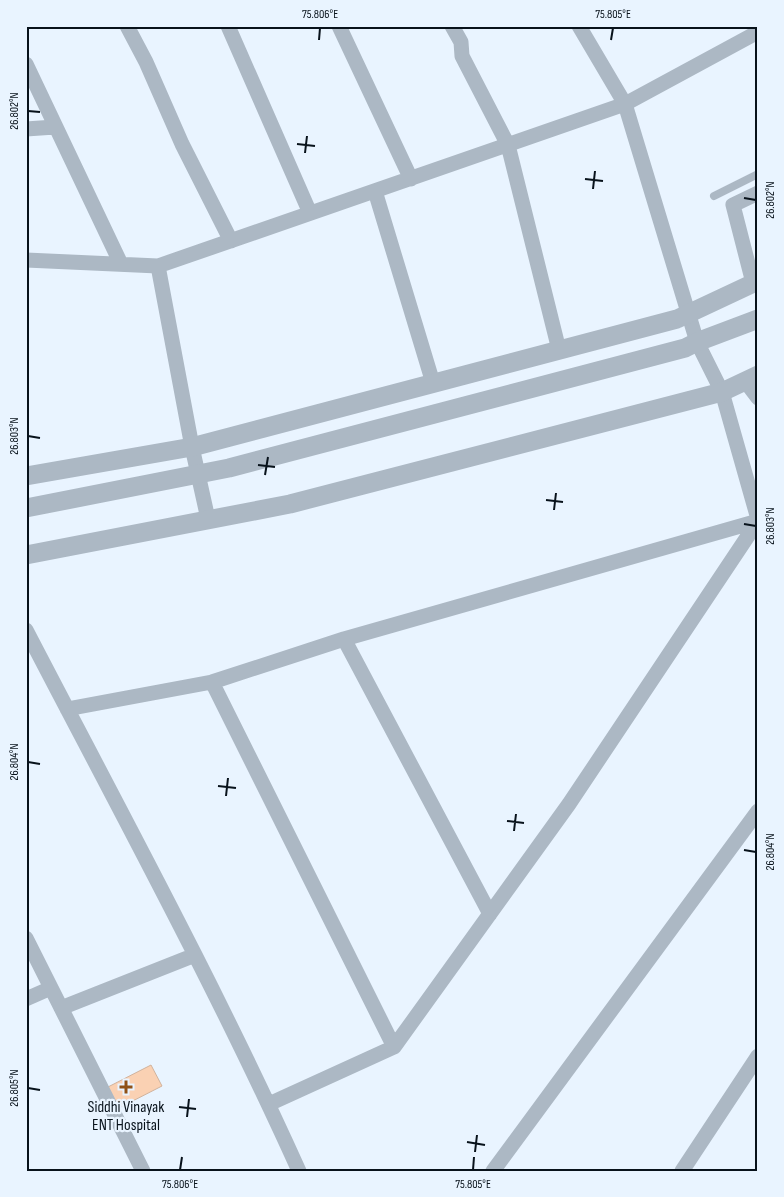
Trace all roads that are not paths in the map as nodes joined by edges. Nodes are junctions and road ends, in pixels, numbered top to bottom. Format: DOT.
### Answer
graph roads {
  1 [pos="128,26"];
  2 [pos="228,26"];
  3 [pos="339,26"];
  4 [pos="452,26"];
  5 [pos="578,26"];
  6 [pos="758,32"];
  7 [pos="26,64"];
  8 [pos="625,104"];
  9 [pos="55,127"];
  10 [pos="26,129"];
  11 [pos="508,145"];
  12 [pos="758,174"];
  13 [pos="411,179"];
  14 [pos="375,191"];
  15 [pos="758,192"];
  16 [pos="714,196"];
  17 [pos="310,213"];
  18 [pos="231,241"];
  19 [pos="26,260"];
  20 [pos="121,264"];
  21 [pos="158,266"];
  22 [pos="755,282"];
  23 [pos="688,314"];
  24 [pos="758,319"];
  25 [pos="696,342"];
  26 [pos="559,350"];
  27 [pos="752,378"];
  28 [pos="434,383"];
  29 [pos="722,392"];
  30 [pos="758,398"];
  31 [pos="192,447"];
  32 [pos="198,474"];
  33 [pos="26,476"];
  34 [pos="26,508"];
  35 [pos="208,519"];
  36 [pos="758,520"];
  37 [pos="26,555"];
  38 [pos="26,630"];
  39 [pos="344,639"];
  40 [pos="212,682"];
  41 [pos="67,709"];
  42 [pos="758,811"];
  43 [pos="490,914"];
  44 [pos="26,938"];
  45 [pos="195,955"];
  46 [pos="51,988"];
  47 [pos="26,999"];
  48 [pos="61,1008"];
  49 [pos="394,1047"];
  50 [pos="758,1056"];
  51 [pos="269,1104"];
  52 [pos="143,1171"];
  53 [pos="299,1171"];
  54 [pos="493,1171"];
  55 [pos="682,1171"];
  1 -- 18 [label="street"];
  2 -- 17 [label="street"];
  3 -- 13 [label="street"];
  4 -- 11 [label="street"];
  5 -- 8 [label="street"];
  6 -- 8 [label="street"];
  7 -- 9 [label="street"];
  8 -- 11 [label="street"];
  8 -- 23 [label="street"];
  9 -- 10 [label="street"];
  9 -- 20 [label="street"];
  11 -- 13 [label="street"];
  11 -- 26 [label="street"];
  12 -- 16 [label="lane"];
  13 -- 14 [label="street"];
  14 -- 17 [label="street"];
  14 -- 28 [label="street"];
  15 -- 22 [label="street"];
  17 -- 18 [label="street"];
  18 -- 21 [label="street"];
  19 -- 20 [label="street"];
  20 -- 21 [label="street"];
  21 -- 31 [label="street"];
  22 -- 23 [label="street"];
  23 -- 25 [label="street"];
  23 -- 26 [label="street"];
  24 -- 25 [label="street"];
  25 -- 29 [label="street"];
  25 -- 32 [label="street"];
  26 -- 28 [label="street"];
  27 -- 29 [label="street"];
  27 -- 30 [label="street"];
  28 -- 31 [label="street"];
  29 -- 35 [label="street"];
  29 -- 36 [label="street"];
  31 -- 32 [label="street"];
  31 -- 33 [label="street"];
  32 -- 34 [label="street"];
  32 -- 35 [label="street"];
  35 -- 37 [label="street"];
  36 -- 39 [label="street"];
  36 -- 43 [label="street"];
  38 -- 41 [label="street"];
  39 -- 40 [label="street"];
  39 -- 43 [label="street"];
  40 -- 41 [label="street"];
  40 -- 49 [label="street"];
  41 -- 45 [label="street"];
  42 -- 54 [label="street"];
  43 -- 49 [label="street"];
  44 -- 46 [label="street"];
  45 -- 48 [label="street"];
  45 -- 51 [label="street"];
  46 -- 47 [label="street"];
  46 -- 48 [label="street"];
  48 -- 52 [label="street"];
  49 -- 51 [label="street"];
  50 -- 55 [label="street"];
  51 -- 53 [label="street"];
}
